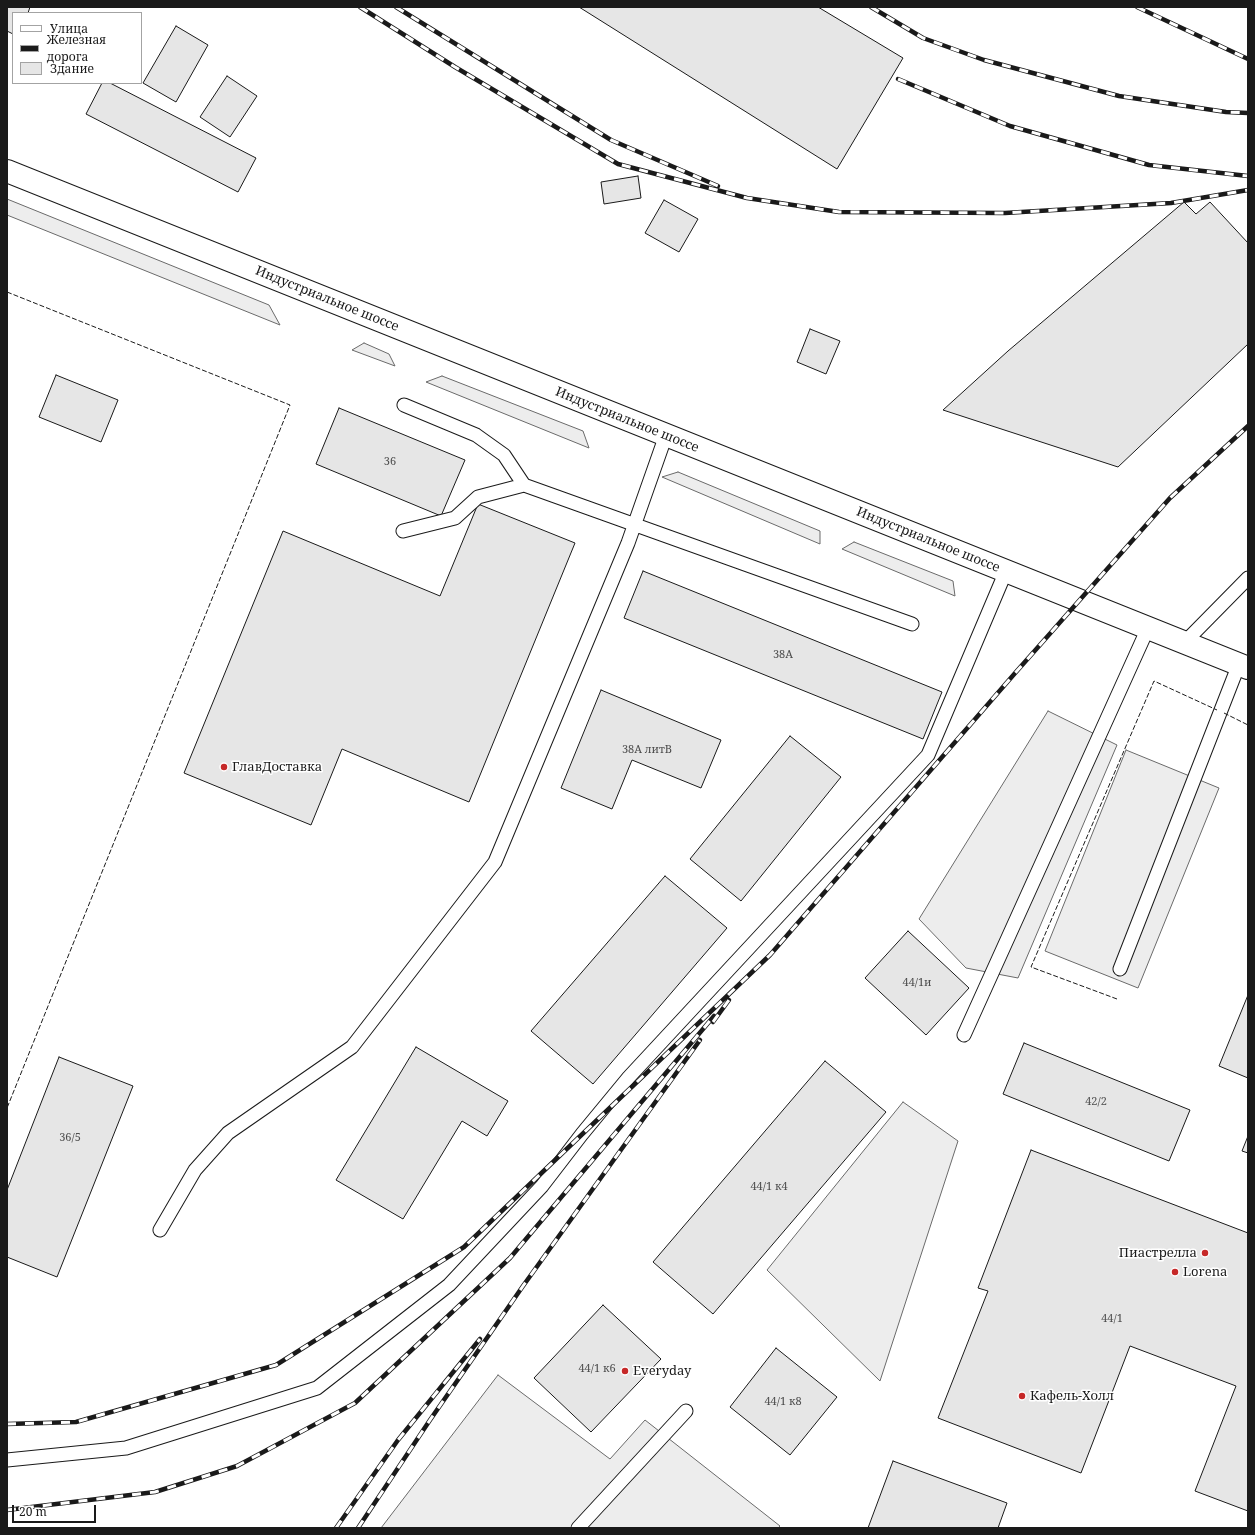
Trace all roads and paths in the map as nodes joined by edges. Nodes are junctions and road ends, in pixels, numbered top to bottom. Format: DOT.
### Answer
graph roads {
  1 [pos="7,171"];
  2 [pos="404,405"];
  3 [pos="666,435"];
  4 [pos="524,485"];
  5 [pos="635,525"];
  6 [pos="402,531"];
  7 [pos="1006,572"];
  8 [pos="1248,578"];
  9 [pos="912,624"];
  10 [pos="1148,628"];
  11 [pos="1184,643"];
  12 [pos="1243,666"];
  13 [pos="1120,969"];
  14 [pos="964,1035"];
  15 [pos="160,1230"];
  16 [pos="686,1410"];
  17 [pos="7,1460"];
  18 [pos="578,1528"];
  1 -- 3 [label="street, Индустриальное шоссе"];
  2 -- 4 [label="lane"];
  3 -- 5 [label="lane"];
  3 -- 7 [label="street, Индустриальное шоссе"];
  4 -- 5 [label="lane"];
  4 -- 6 [label="lane"];
  5 -- 9 [label="lane"];
  5 -- 15 [label="lane"];
  7 -- 10 [label="street, Индустриальное шоссе"];
  7 -- 17 [label="lane"];
  8 -- 11 [label="lane"];
  10 -- 11 [label="street, Индустриальное шоссе"];
  10 -- 14 [label="lane"];
  11 -- 12 [label="street, Индустриальное шоссе"];
  12 -- 13 [label="lane"];
  16 -- 18 [label="lane"];
}
